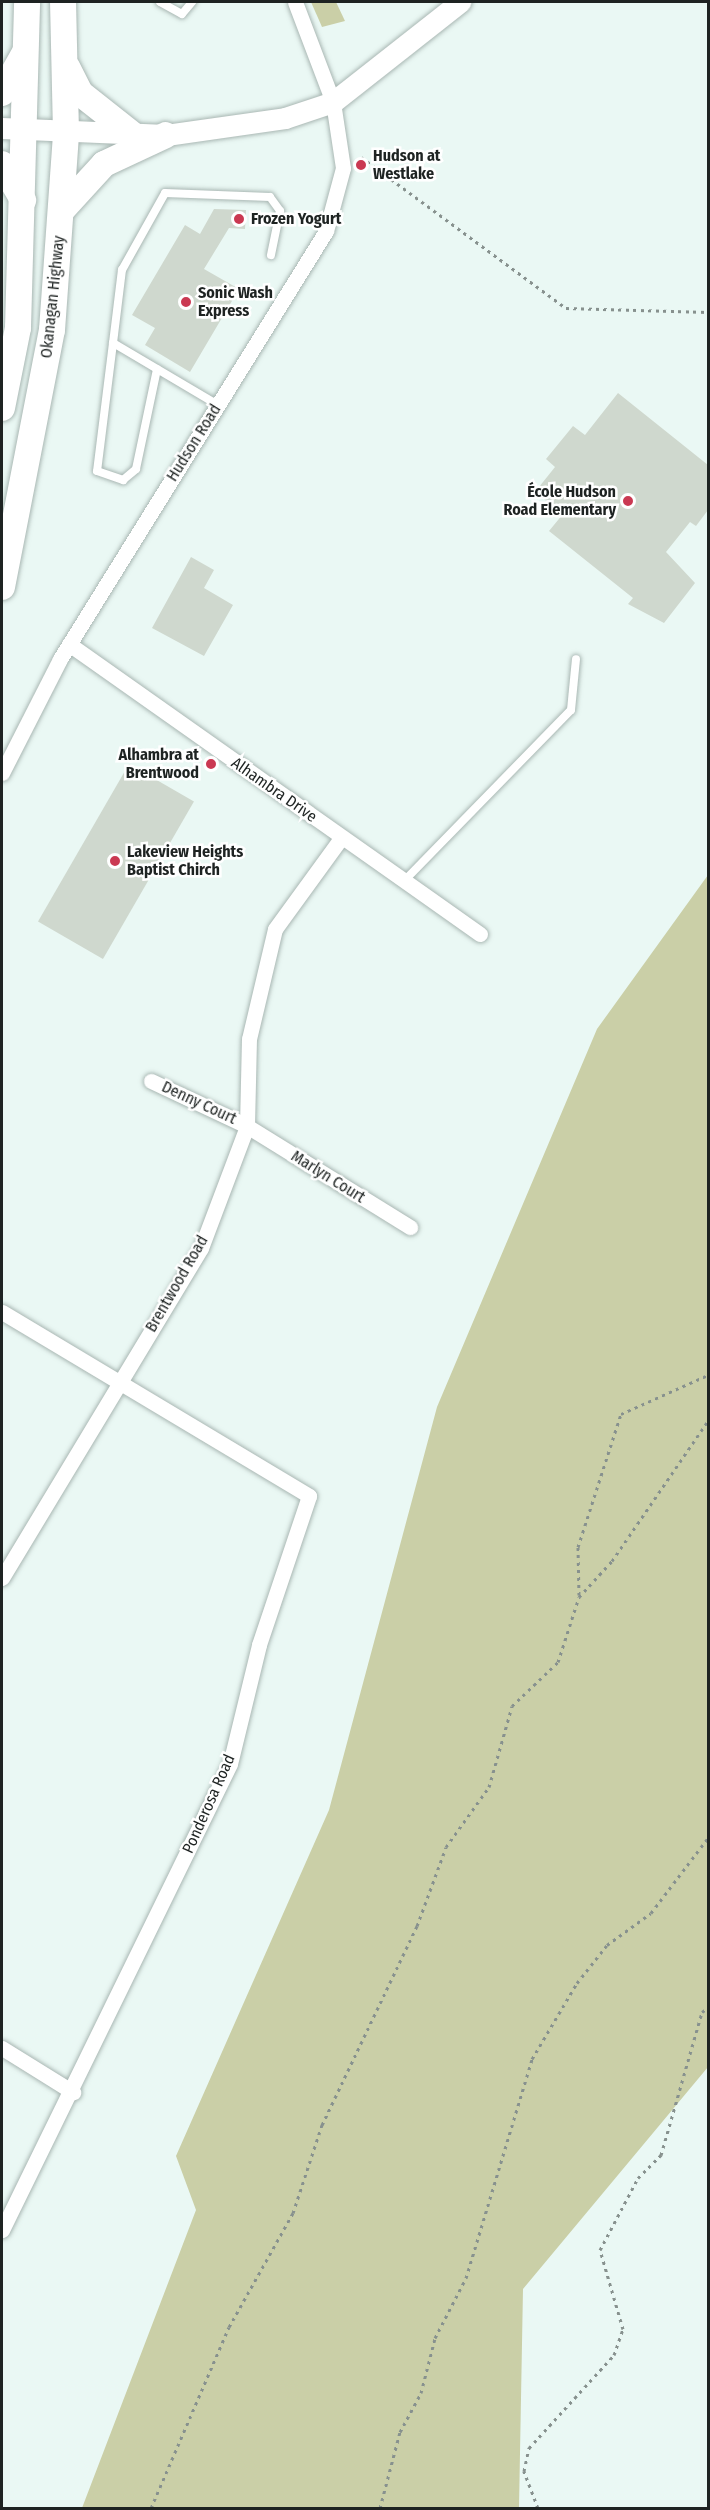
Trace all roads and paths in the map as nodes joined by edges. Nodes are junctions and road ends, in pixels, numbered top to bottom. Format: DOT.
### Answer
graph roads {
  1 [pos="27,2"];
  2 [pos="63,2"];
  3 [pos="160,2"];
  4 [pos="192,2"];
  5 [pos="295,2"];
  6 [pos="460,2"];
  7 [pos="27,50"];
  8 [pos="66,66"];
  9 [pos="2,93"];
  10 [pos="333,102"];
  11 [pos="14,130"];
  12 [pos="66,133"];
  13 [pos="132,134"];
  14 [pos="166,135"];
  15 [pos="361,156"];
  16 [pos="2,164"];
  17 [pos="23,201"];
  18 [pos="62,210"];
  19 [pos="271,255"];
  20 [pos="708,312"];
  21 [pos="113,344"];
  22 [pos="157,369"];
  23 [pos="218,405"];
  24 [pos="2,408"];
  25 [pos="2,587"];
  26 [pos="69,644"];
  27 [pos="576,659"];
  28 [pos="2,773"];
  29 [pos="341,838"];
  30 [pos="406,879"];
  31 [pos="480,934"];
  32 [pos="151,1081"];
  33 [pos="247,1126"];
  34 [pos="410,1227"];
  35 [pos="2,1312"];
  36 [pos="708,1374"];
  37 [pos="116,1385"];
  38 [pos="708,1421"];
  39 [pos="2,1578"];
  40 [pos="579,1597"];
  41 [pos="708,1838"];
  42 [pos="708,2008"];
  43 [pos="2,2048"];
  44 [pos="73,2092"];
  45 [pos="2,2230"];
  46 [pos="151,2508"];
  47 [pos="380,2508"];
  48 [pos="538,2508"];
  1 -- 7 [label="highway, Okanagan Highway"];
  2 -- 8 [label="highway, Okanagan Highway"];
  3 -- 4 [label="lane"];
  5 -- 10 [label="street, Hudson Road"];
  6 -- 10 [label="main road"];
  7 -- 9 [label="highway"];
  7 -- 11 [label="highway, Okanagan Highway"];
  8 -- 12 [label="highway, Okanagan Highway"];
  8 -- 13 [label="highway"];
  10 -- 14 [label="main road"];
  10 -- 23 [label="street, Hudson Road"];
  11 -- 12 [label="main road"];
  11 -- 17 [label="highway, Okanagan Highway"];
  12 -- 13 [label="main road"];
  12 -- 18 [label="highway, Okanagan Highway"];
  13 -- 14 [label="main road"];
  14 -- 18 [label="highway"];
  15 -- 20 [label="path"];
  16 -- 17 [label="highway"];
  17 -- 24 [label="highway, Okanagan Highway"];
  18 -- 25 [label="highway, Okanagan Highway"];
  19 -- 21 [label="lane"];
  21 -- 22 [label="lane"];
  21 -- 22 [label="lane"];
  22 -- 23 [label="lane"];
  23 -- 26 [label="street, Hudson Road"];
  26 -- 28 [label="street, Hudson Road"];
  26 -- 29 [label="street, Alhambra Drive"];
  27 -- 30 [label="lane"];
  29 -- 30 [label="street, Alhambra Drive"];
  29 -- 33 [label="street, Brentwood Road"];
  30 -- 31 [label="street, Alhambra Drive"];
  32 -- 33 [label="street, Denny Court"];
  33 -- 34 [label="street, Marlyn Court"];
  33 -- 37 [label="street, Brentwood Road"];
  35 -- 37 [label="street"];
  36 -- 40 [label="path"];
  37 -- 39 [label="street, Brentwood Road"];
  37 -- 44 [label="street, Ponderosa Road"];
  38 -- 40 [label="path"];
  40 -- 46 [label="path"];
  41 -- 47 [label="path"];
  42 -- 48 [label="path"];
  43 -- 44 [label="street"];
  44 -- 45 [label="street, Ponderosa Road"];
}
